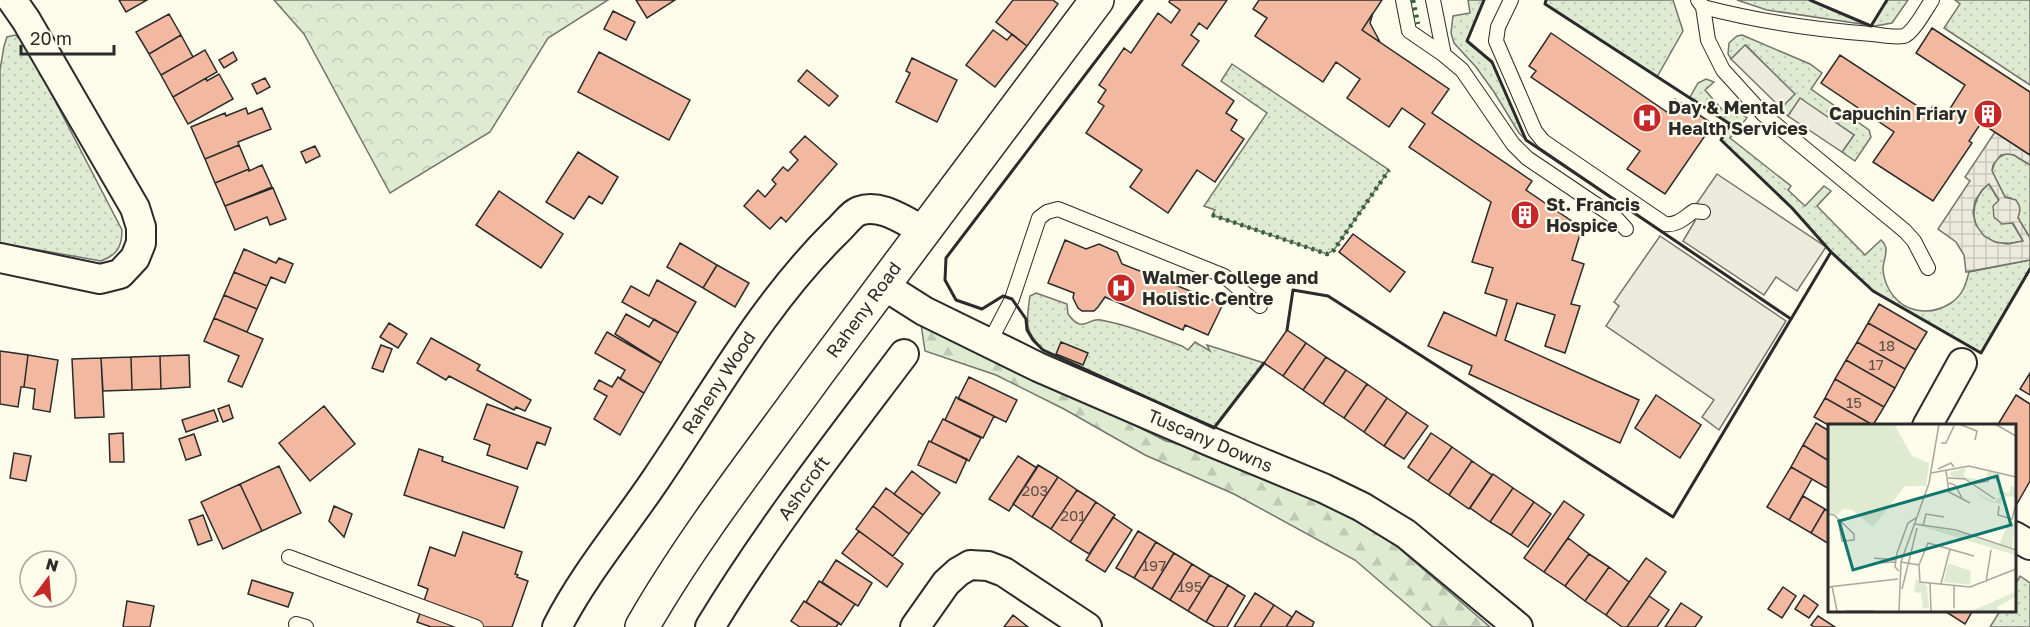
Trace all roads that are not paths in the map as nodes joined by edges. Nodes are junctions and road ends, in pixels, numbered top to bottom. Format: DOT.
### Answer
graph roads {
  1 [pos="12,0"];
  2 [pos="1097,0"];
  3 [pos="1403,0"];
  4 [pos="1433,0"];
  5 [pos="1511,0"];
  6 [pos="1932,0"];
  7 [pos="1701,3"];
  8 [pos="1444,55"];
  9 [pos="1703,212"];
  10 [pos="1626,229"];
  11 [pos="923,230"];
  12 [pos="0,258"];
  13 [pos="1928,268"];
  14 [pos="883,285"];
  15 [pos="1260,306"];
  16 [pos="989,343"];
  17 [pos="904,354"];
  18 [pos="1962,363"];
  19 [pos="1928,424"];
  20 [pos="2015,537"];
  21 [pos="2030,545"];
  22 [pos="289,557"];
  23 [pos="476,627"];
  24 [pos="557,627"];
  25 [pos="642,627"];
  26 [pos="710,627"];
  27 [pos="915,627"];
  28 [pos="1088,627"];
  29 [pos="1518,627"];
  1 -- 12 [label="street"];
  2 -- 11 [label="main road, Raheny Road"];
  3 -- 8 [label="lane"];
  4 -- 8 [label="lane"];
  5 -- 9 [label="lane"];
  6 -- 7 [label="lane"];
  7 -- 13 [label="lane"];
  8 -- 10 [label="lane"];
  11 -- 14 [label="main road, Raheny Road"];
  11 -- 24 [label="street, Raheny Wood"];
  14 -- 16 [label="street, Tuscany Downs"];
  14 -- 25 [label="main road, Raheny Road"];
  15 -- 16 [label="lane"];
  16 -- 29 [label="street, Tuscany Downs"];
  17 -- 26 [label="street, Ashcroft"];
  18 -- 19 [label="street"];
  20 -- 21 [label="street"];
  22 -- 23 [label="lane"];
  27 -- 28 [label="street"];
}
